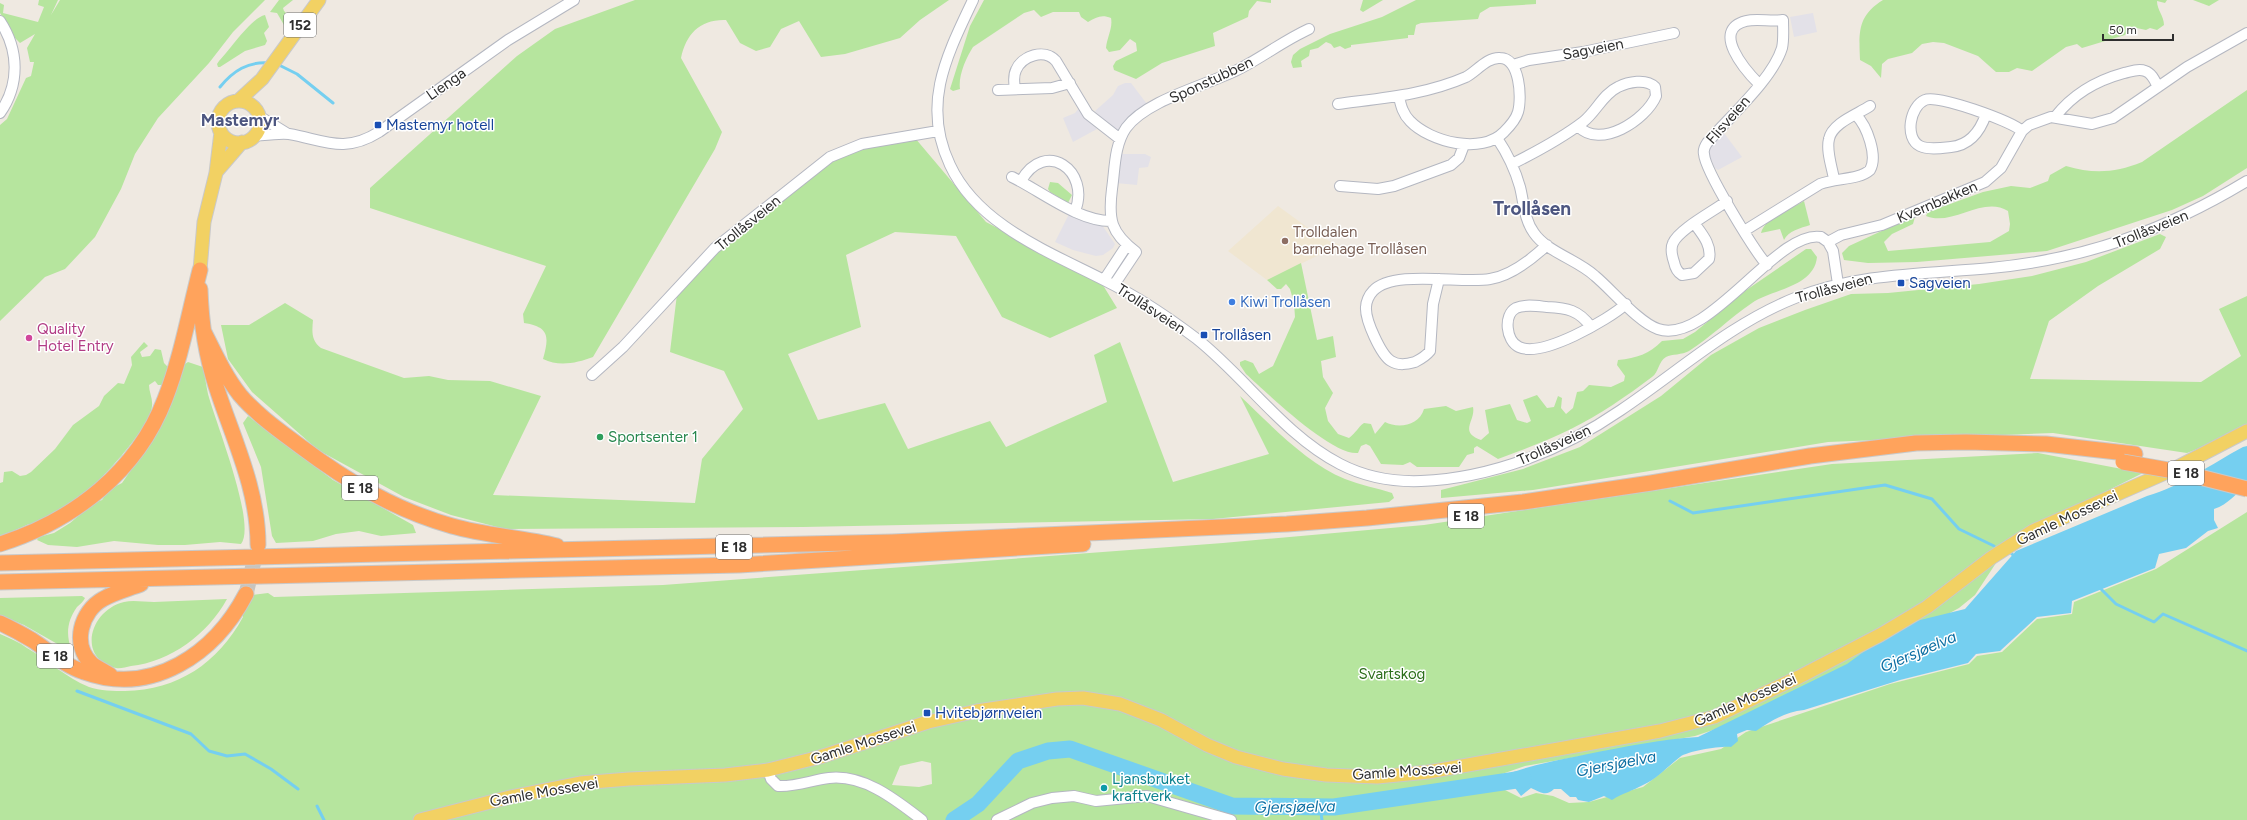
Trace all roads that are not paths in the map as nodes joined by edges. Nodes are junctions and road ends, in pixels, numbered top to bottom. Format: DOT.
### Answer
graph roads {
  1 [pos="319,0"];
  2 [pos="574,0"];
  3 [pos="973,0"];
  4 [pos="0,21"];
  5 [pos="1309,29"];
  6 [pos="1674,33"];
  7 [pos="2247,33"];
  8 [pos="1513,65"];
  9 [pos="262,79"];
  10 [pos="1070,83"];
  11 [pos="1759,84"];
  12 [pos="2158,87"];
  13 [pos="1015,89"];
  14 [pos="998,90"];
  15 [pos="1399,97"];
  16 [pos="238,101"];
  17 [pos="1338,104"];
  18 [pos="1870,106"];
  19 [pos="257,111"];
  20 [pos="0,113"];
  21 [pos="1856,114"];
  22 [pos="1986,114"];
  23 [pos="2054,117"];
  24 [pos="1578,126"];
  25 [pos="938,131"];
  26 [pos="2022,131"];
  27 [pos="221,132"];
  28 [pos="288,134"];
  29 [pos="255,136"];
  30 [pos="1497,138"];
  31 [pos="1120,139"];
  32 [pos="242,142"];
  33 [pos="1464,145"];
  34 [pos="1512,164"];
  35 [pos="216,173"];
  36 [pos="1834,179"];
  37 [pos="2247,180"];
  38 [pos="1340,186"];
  39 [pos="1727,201"];
  40 [pos="1075,211"];
  41 [pos="1112,221"];
  42 [pos="1694,223"];
  43 [pos="1744,231"];
  44 [pos="1828,242"];
  45 [pos="1127,245"];
  46 [pos="1547,245"];
  47 [pos="1767,265"];
  48 [pos="200,270"];
  49 [pos="1439,279"];
  50 [pos="1104,280"];
  51 [pos="1838,284"];
  52 [pos="1114,285"];
  53 [pos="1626,304"];
  54 [pos="1591,327"];
  55 [pos="204,332"];
  56 [pos="592,374"];
  57 [pos="2247,431"];
  58 [pos="2129,458"];
  59 [pos="2247,479"];
  60 [pos="2247,489"];
  61 [pos="0,544"];
  62 [pos="258,545"];
  63 [pos="575,551"];
  64 [pos="0,563"];
  65 [pos="155,580"];
  66 [pos="0,582"];
  67 [pos="246,594"];
  68 [pos="0,623"];
  69 [pos="114,678"];
  70 [pos="768,770"];
  71 [pos="420,820"];
  72 [pos="922,820"];
  73 [pos="997,820"];
  74 [pos="1231,820"];
  1 -- 9 [label="main road, 152"];
  2 -- 28 [label="street, Lienga"];
  3 -- 25 [label="street, Trollåsveien"];
  4 -- 20 [label="street"];
  5 -- 31 [label="street, Sponstubben"];
  6 -- 8 [label="street, Sagveien"];
  7 -- 12 [label="street"];
  8 -- 15 [label="street"];
  8 -- 30 [label="street"];
  9 -- 16 [label="main road, 152"];
  9 -- 19 [label="main road, 152"];
  10 -- 13 [label="street"];
  10 -- 13 [label="street"];
  10 -- 31 [label="street"];
  11 -- 11 [label="street, Flisveien"];
  11 -- 39 [label="street, Flisveien"];
  12 -- 23 [label="street"];
  12 -- 23 [label="street"];
  13 -- 14 [label="street"];
  15 -- 17 [label="street"];
  15 -- 33 [label="street"];
  16 -- 19 [label="main road"];
  16 -- 27 [label="main road, 152"];
  18 -- 21 [label="street"];
  19 -- 28 [label="street, Lienga"];
  19 -- 29 [label="main road, 152"];
  21 -- 36 [label="street"];
  21 -- 36 [label="street"];
  22 -- 22 [label="street"];
  22 -- 26 [label="street"];
  23 -- 26 [label="street"];
  24 -- 24 [label="street"];
  24 -- 34 [label="street"];
  25 -- 50 [label="street, Trollåsveien"];
  25 -- 56 [label="street, Trollåsveien"];
  26 -- 44 [label="street, Kvernbakken"];
  27 -- 32 [label="main road"];
  27 -- 35 [label="main road, 152"];
  28 -- 29 [label="street, Lienga"];
  29 -- 32 [label="main road, 152"];
  30 -- 33 [label="street"];
  30 -- 34 [label="street"];
  31 -- 41 [label="street, Sponstubben"];
  32 -- 35 [label="main road, 152"];
  33 -- 38 [label="street"];
  34 -- 46 [label="street"];
  35 -- 48 [label="main road, 152"];
  36 -- 43 [label="street"];
  37 -- 51 [label="street, Trollåsveien"];
  39 -- 42 [label="street"];
  39 -- 43 [label="street, Flisveien"];
  40 -- 40 [label="street"];
  40 -- 41 [label="street"];
  41 -- 45 [label="street, Sponstubben"];
  42 -- 42 [label="street"];
  43 -- 47 [label="street, Flisveien"];
  44 -- 47 [label="street"];
  44 -- 51 [label="street"];
  45 -- 50 [label="street"];
  45 -- 52 [label="street, Sponstubben"];
  46 -- 49 [label="street"];
  46 -- 53 [label="street"];
  47 -- 53 [label="street"];
  48 -- 55 [label="highway, E 18"];
  48 -- 61 [label="highway"];
  49 -- 49 [label="street"];
  50 -- 52 [label="street, Trollåsveien"];
  51 -- 52 [label="street, Trollåsveien"];
  53 -- 54 [label="street"];
  54 -- 54 [label="street"];
  55 -- 62 [label="highway, E 18"];
  55 -- 63 [label="highway, E 18"];
  57 -- 70 [label="main road, Gamle Mossevei"];
  58 -- 59 [label="highway, E 18"];
  58 -- 60 [label="highway, E 18, bridge"];
  58 -- 63 [label="highway, E 18"];
  58 -- 65 [label="highway, E 18"];
  63 -- 64 [label="highway, E 18"];
  65 -- 66 [label="highway, E 18"];
  65 -- 69 [label="highway, E 18"];
  67 -- 69 [label="highway, E 18"];
  68 -- 69 [label="highway, E 18"];
  70 -- 71 [label="main road, Gamle Mossevei"];
  70 -- 72 [label="street"];
  73 -- 74 [label="street"];
}
